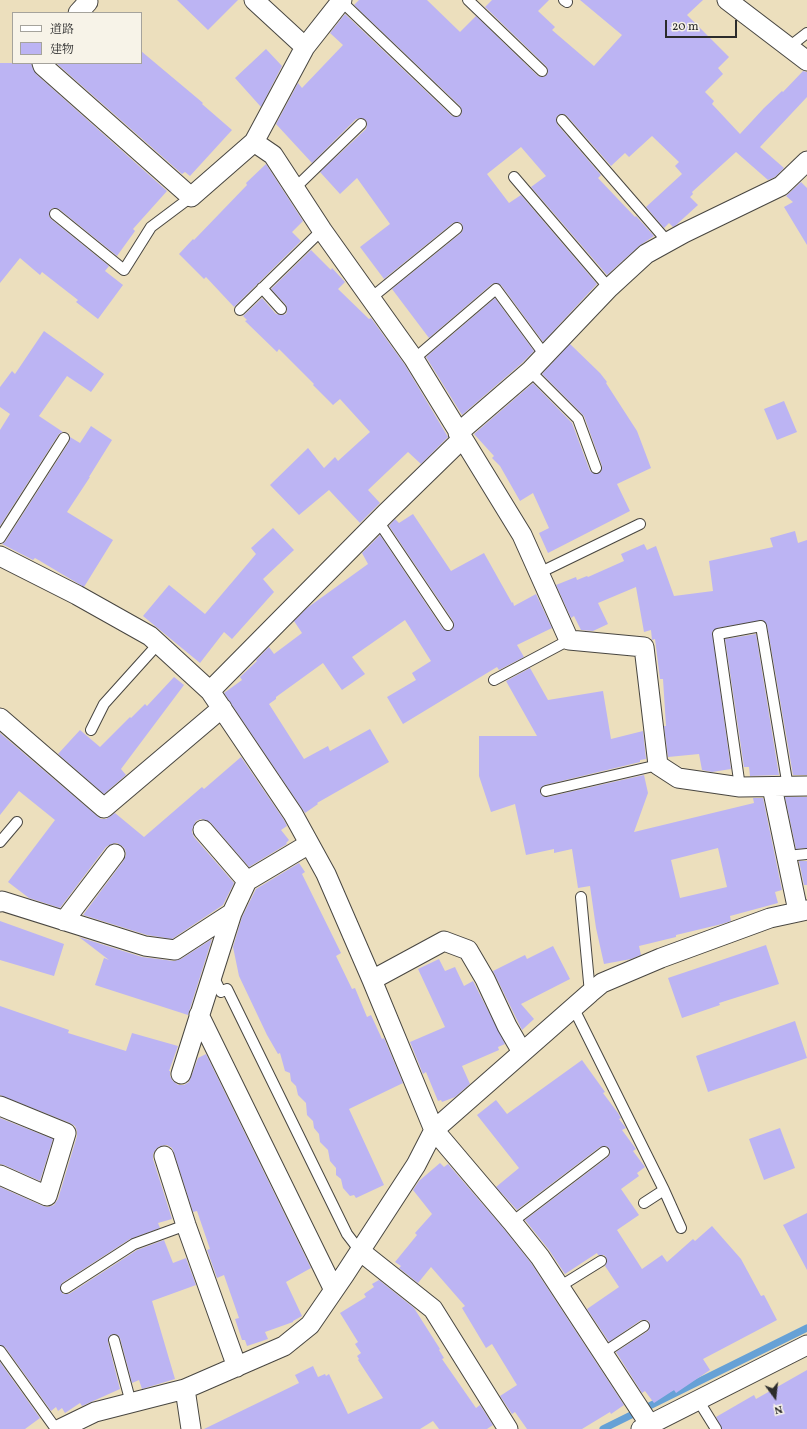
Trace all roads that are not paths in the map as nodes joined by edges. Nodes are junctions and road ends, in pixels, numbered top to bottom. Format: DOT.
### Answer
graph roads {
  1 [pos="254,0"];
  2 [pos="342,0"];
  3 [pos="468,0"];
  4 [pos="730,1"];
  5 [pos="807,33"];
  6 [pos="305,47"];
  7 [pos="789,47"];
  8 [pos="807,61"];
  9 [pos="43,64"];
  10 [pos="542,71"];
  11 [pos="456,111"];
  12 [pos="562,120"];
  13 [pos="361,124"];
  14 [pos="254,142"];
  15 [pos="807,161"];
  16 [pos="514,177"];
  17 [pos="295,188"];
  18 [pos="191,197"];
  19 [pos="55,214"];
  20 [pos="457,228"];
  21 [pos="322,230"];
  22 [pos="667,241"];
  23 [pos="262,288"];
  24 [pos="609,288"];
  25 [pos="371,298"];
  26 [pos="281,309"];
  27 [pos="240,310"];
  28 [pos="544,354"];
  29 [pos="414,359"];
  30 [pos="530,371"];
  31 [pos="460,436"];
  32 [pos="64,438"];
  33 [pos="596,468"];
  34 [pos="378,521"];
  35 [pos="640,524"];
  36 [pos="0,538"];
  37 [pos="0,556"];
  38 [pos="539,573"];
  39 [pos="448,625"];
  40 [pos="569,640"];
  41 [pos="158,644"];
  42 [pos="494,680"];
  43 [pos="210,691"];
  44 [pos="222,708"];
  45 [pos="0,718"];
  46 [pos="91,730"];
  47 [pos="658,765"];
  48 [pos="807,786"];
  49 [pos="780,787"];
  50 [pos="740,788"];
  51 [pos="546,791"];
  52 [pos="16,822"];
  53 [pos="203,830"];
  54 [pos="0,842"];
  55 [pos="309,844"];
  56 [pos="115,854"];
  57 [pos="807,854"];
  58 [pos="786,856"];
  59 [pos="247,881"];
  60 [pos="581,898"];
  61 [pos="0,902"];
  62 [pos="802,910"];
  63 [pos="232,913"];
  64 [pos="64,921"];
  65 [pos="212,974"];
  66 [pos="372,980"];
  67 [pos="590,993"];
  68 [pos="573,1007"];
  69 [pos="199,1015"];
  70 [pos="522,1052"];
  71 [pos="181,1074"];
  72 [pos="0,1106"];
  73 [pos="434,1130"];
  74 [pos="604,1152"];
  75 [pos="164,1156"];
  76 [pos="0,1175"];
  77 [pos="664,1190"];
  78 [pos="644,1203"];
  79 [pos="512,1222"];
  80 [pos="186,1225"];
  81 [pos="681,1228"];
  82 [pos="360,1251"];
  83 [pos="601,1261"];
  84 [pos="560,1287"];
  85 [pos="66,1288"];
  86 [pos="334,1290"];
  87 [pos="644,1326"];
  88 [pos="114,1340"];
  89 [pos="807,1345"];
  90 [pos="0,1351"];
  91 [pos="603,1353"];
  92 [pos="237,1367"];
  93 [pos="185,1389"];
  94 [pos="698,1400"];
  95 [pos="131,1403"];
  96 [pos="646,1427"];
  97 [pos="56,1429"];
  98 [pos="60,1429"];
  99 [pos="191,1429"];
  100 [pos="508,1429"];
  101 [pos="716,1429"];
  1 -- 6 [label="street"];
  2 -- 6 [label="street"];
  2 -- 11 [label="lane"];
  3 -- 10 [label="lane"];
  4 -- 7 [label="street"];
  5 -- 7 [label="lane"];
  6 -- 14 [label="street"];
  7 -- 8 [label="street"];
  9 -- 18 [label="street"];
  12 -- 22 [label="lane"];
  13 -- 17 [label="lane"];
  14 -- 17 [label="street"];
  14 -- 18 [label="street"];
  15 -- 22 [label="street"];
  16 -- 24 [label="lane"];
  17 -- 21 [label="street"];
  18 -- 19 [label="lane"];
  20 -- 25 [label="lane"];
  21 -- 23 [label="lane"];
  21 -- 25 [label="street"];
  22 -- 24 [label="street"];
  23 -- 26 [label="lane"];
  23 -- 27 [label="lane"];
  24 -- 28 [label="street"];
  25 -- 29 [label="street"];
  28 -- 29 [label="lane"];
  28 -- 30 [label="street"];
  29 -- 31 [label="street"];
  30 -- 31 [label="street"];
  30 -- 33 [label="lane"];
  31 -- 34 [label="street"];
  31 -- 38 [label="street"];
  32 -- 36 [label="lane"];
  34 -- 39 [label="lane"];
  34 -- 43 [label="street"];
  35 -- 38 [label="lane"];
  37 -- 41 [label="street"];
  38 -- 40 [label="street"];
  40 -- 42 [label="lane"];
  40 -- 47 [label="street"];
  41 -- 43 [label="street"];
  41 -- 46 [label="lane"];
  43 -- 44 [label="street"];
  44 -- 45 [label="street"];
  44 -- 55 [label="street"];
  47 -- 50 [label="street"];
  47 -- 51 [label="lane"];
  48 -- 49 [label="street"];
  49 -- 50 [label="street"];
  49 -- 50 [label="lane"];
  49 -- 58 [label="street"];
  52 -- 54 [label="lane"];
  53 -- 59 [label="street"];
  55 -- 59 [label="street"];
  55 -- 66 [label="street"];
  56 -- 64 [label="street"];
  57 -- 58 [label="lane"];
  58 -- 62 [label="street"];
  59 -- 63 [label="street"];
  60 -- 67 [label="lane"];
  61 -- 64 [label="street"];
  62 -- 67 [label="street"];
  63 -- 64 [label="street"];
  63 -- 65 [label="street"];
  65 -- 69 [label="street"];
  65 -- 82 [label="lane"];
  66 -- 70 [label="street"];
  66 -- 73 [label="street"];
  67 -- 68 [label="street"];
  68 -- 70 [label="street"];
  68 -- 77 [label="lane"];
  69 -- 71 [label="street"];
  69 -- 86 [label="street"];
  70 -- 73 [label="street"];
  72 -- 76 [label="street"];
  73 -- 79 [label="street"];
  73 -- 82 [label="street"];
  74 -- 79 [label="lane"];
  75 -- 80 [label="street"];
  77 -- 78 [label="lane"];
  77 -- 81 [label="lane"];
  79 -- 84 [label="street"];
  80 -- 85 [label="lane"];
  80 -- 92 [label="street"];
  82 -- 86 [label="street"];
  82 -- 100 [label="street"];
  83 -- 84 [label="lane"];
  84 -- 91 [label="street"];
  86 -- 92 [label="street"];
  87 -- 91 [label="lane"];
  88 -- 95 [label="lane"];
  89 -- 94 [label="street"];
  90 -- 97 [label="lane"];
  91 -- 96 [label="street"];
  92 -- 93 [label="street"];
  93 -- 95 [label="street"];
  93 -- 99 [label="street"];
  94 -- 96 [label="street"];
  94 -- 101 [label="lane"];
  95 -- 98 [label="street"];
}
